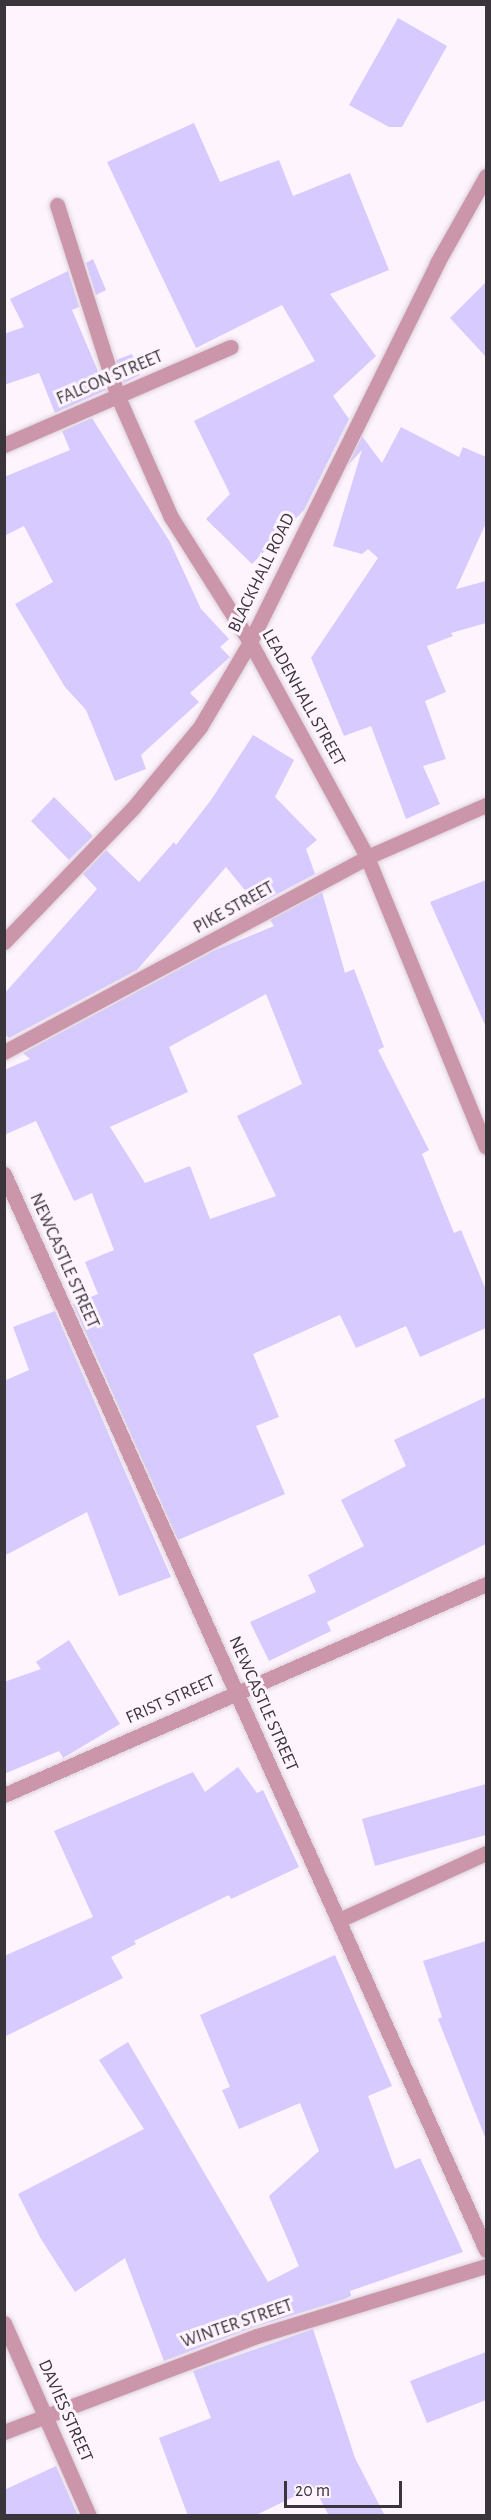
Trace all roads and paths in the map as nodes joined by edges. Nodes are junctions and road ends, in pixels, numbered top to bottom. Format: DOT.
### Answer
graph roads {
  1 [pos="486,176"];
  2 [pos="57,205"];
  3 [pos="231,347"];
  4 [pos="118,397"];
  5 [pos="4,445"];
  6 [pos="250,642"];
  7 [pos="486,805"];
  8 [pos="367,857"];
  9 [pos="4,942"];
  10 [pos="4,1052"];
  11 [pos="486,1147"];
  12 [pos="4,1174"];
  13 [pos="486,1584"];
  14 [pos="237,1693"];
  15 [pos="4,1795"];
  16 [pos="486,1853"];
  17 [pos="339,1920"];
  18 [pos="486,2250"];
  19 [pos="486,2266"];
  20 [pos="4,2323"];
  21 [pos="45,2415"];
  22 [pos="4,2432"];
  23 [pos="89,2516"];
  1 -- 6 [label="street, BLACKHALL ROAD"];
  2 -- 4 [label="street, LEADENHALL STREET"];
  3 -- 4 [label="street, FALCON STREET"];
  4 -- 5 [label="street, FALCON STREET"];
  4 -- 6 [label="street, LEADENHALL STREET"];
  6 -- 8 [label="street, LEADENHALL STREET"];
  6 -- 9 [label="street, BLACKHALL ROAD"];
  7 -- 8 [label="street, PIKE STREET"];
  8 -- 10 [label="street, PIKE STREET"];
  8 -- 11 [label="street, LEADENHALL STREET"];
  12 -- 14 [label="street, NEWCASTLE STREET"];
  13 -- 14 [label="street, FRIST STREET"];
  14 -- 15 [label="street, FRIST STREET"];
  14 -- 17 [label="street, NEWCASTLE STREET"];
  16 -- 17 [label="street"];
  17 -- 18 [label="street, NEWCASTLE STREET"];
  19 -- 21 [label="street, WINTER STREET"];
  20 -- 21 [label="street, DAVIES STREET"];
  21 -- 22 [label="street, WINTER STREET"];
  21 -- 23 [label="street, DAVIES STREET"];
}
